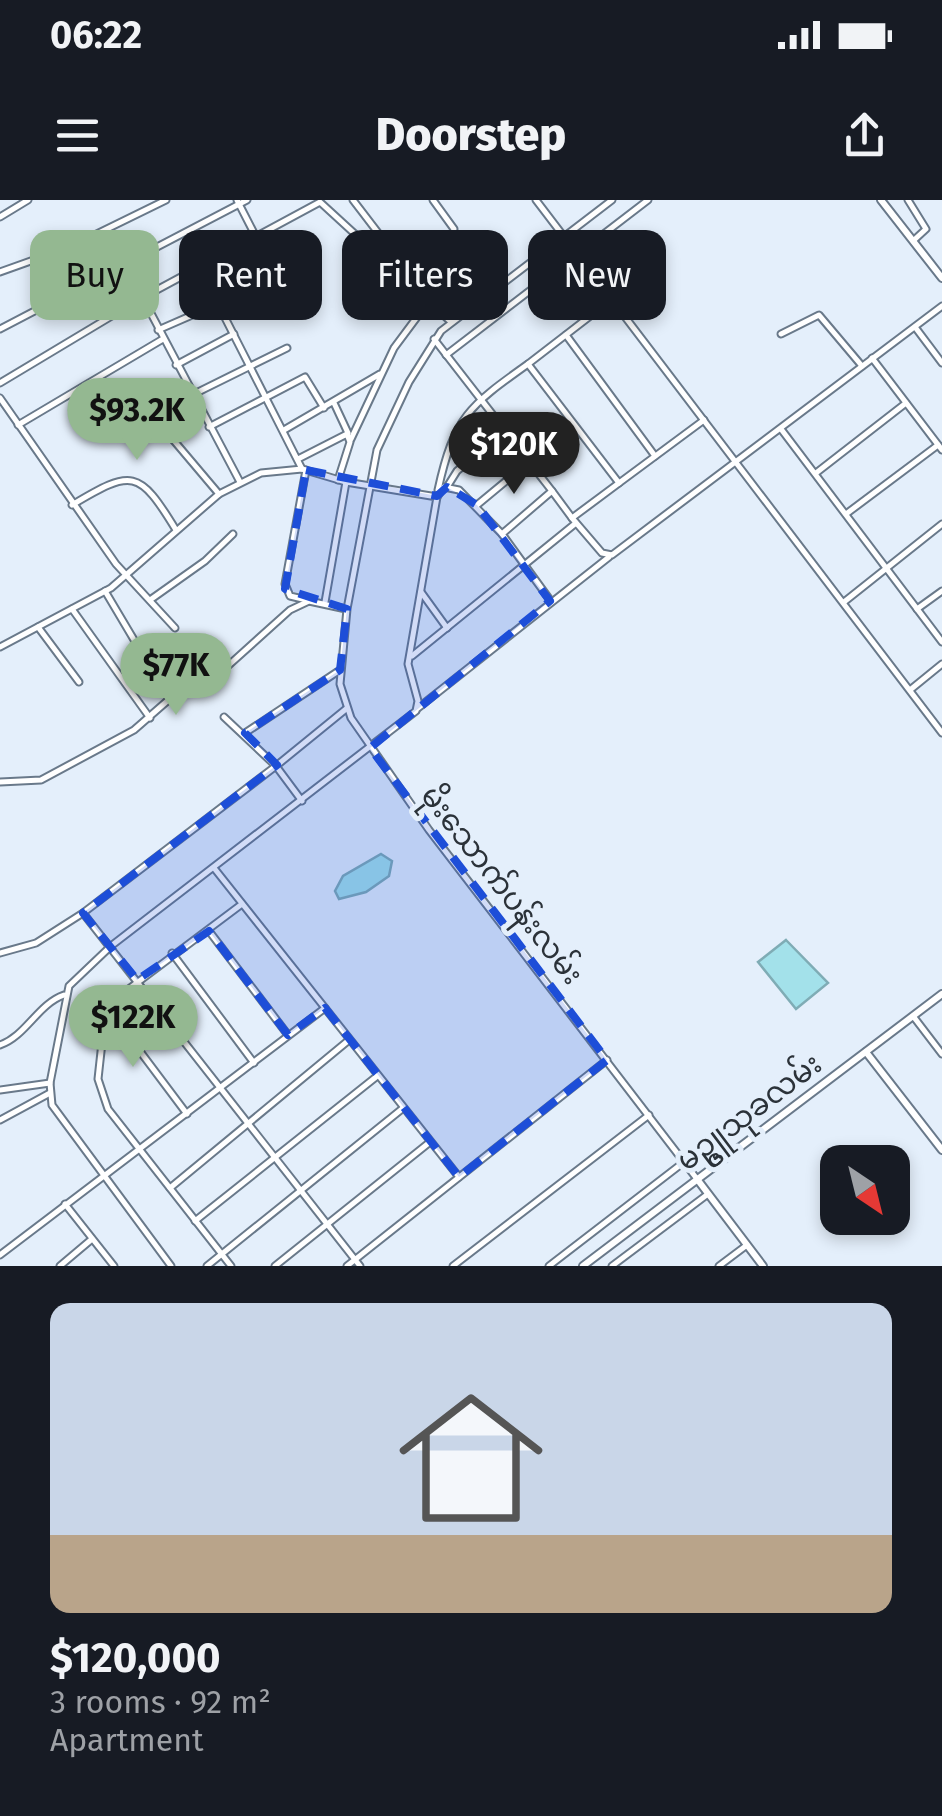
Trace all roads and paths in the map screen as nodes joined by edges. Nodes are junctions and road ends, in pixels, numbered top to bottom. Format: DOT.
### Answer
graph roads {
  1 [pos="28,200"];
  2 [pos="166,200"];
  3 [pos="248,200"];
  4 [pos="353,200"];
  5 [pos="433,200"];
  6 [pos="536,200"];
  7 [pos="612,200"];
  8 [pos="648,200"];
  9 [pos="881,200"];
  10 [pos="908,200"];
  11 [pos="319,201"];
  12 [pos="238,202"];
  13 [pos="0,217"];
  14 [pos="107,230"];
  15 [pos="253,230"];
  16 [pos="270,230"];
  17 [pos="351,230"];
  18 [pos="560,230"];
  19 [pos="573,230"];
  20 [pos="607,230"];
  21 [pos="913,241"];
  22 [pos="159,247"];
  23 [pos="942,258"];
  24 [pos="30,260"];
  25 [pos="528,264"];
  26 [pos="932,266"];
  27 [pos="0,272"];
  28 [pos="942,278"];
  29 [pos="528,290"];
  30 [pos="942,306"];
  31 [pos="30,315"];
  32 [pos="105,320"];
  33 [pos="152,320"];
  34 [pos="179,320"];
  35 [pos="227,320"];
  36 [pos="416,320"];
  37 [pos="585,320"];
  38 [pos="626,320"];
  39 [pos="451,322"];
  40 [pos="914,326"];
  41 [pos="0,330"];
  42 [pos="158,330"];
  43 [pos="234,334"];
  44 [pos="781,334"];
  45 [pos="566,335"];
  46 [pos="163,339"];
  47 [pos="434,340"];
  48 [pos="287,348"];
  49 [pos="446,355"];
  50 [pos="872,358"];
  51 [pos="942,363"];
  52 [pos="528,364"];
  53 [pos="176,365"];
  54 [pos="250,365"];
  55 [pos="862,366"];
  56 [pos="380,374"];
  57 [pos="0,383"];
  58 [pos="192,395"];
  59 [pos="267,396"];
  60 [pos="0,398"];
  61 [pos="479,399"];
  62 [pos="334,403"];
  63 [pos="906,403"];
  64 [pos="324,408"];
  65 [pos="139,416"];
  66 [pos="704,420"];
  67 [pos="18,425"];
  68 [pos="209,428"];
  69 [pos="781,429"];
  70 [pos="284,430"];
  71 [pos="504,431"];
  72 [pos="350,438"];
  73 [pos="940,447"];
  74 [pos="656,456"];
  75 [pos="298,459"];
  76 [pos="529,462"];
  77 [pos="737,462"];
  78 [pos="304,470"];
  79 [pos="816,473"];
  80 [pos="338,480"];
  81 [pos="240,482"];
  82 [pos="346,482"];
  83 [pos="619,483"];
  84 [pos="370,486"];
  85 [pos="447,486"];
  86 [pos="552,491"];
  87 [pos="219,494"];
  88 [pos="437,497"];
  89 [pos="72,505"];
  90 [pos="477,505"];
  91 [pos="846,514"];
  92 [pos="574,521"];
  93 [pos="942,524"];
  94 [pos="176,530"];
  95 [pos="233,534"];
  96 [pos="502,534"];
  97 [pos="612,555"];
  98 [pos="524,564"];
  99 [pos="886,568"];
  100 [pos="127,576"];
  101 [pos="105,591"];
  102 [pos="942,591"];
  103 [pos="420,592"];
  104 [pos="308,600"];
  105 [pos="150,601"];
  106 [pos="550,601"];
  107 [pos="325,602"];
  108 [pos="844,602"];
  109 [pos="72,608"];
  110 [pos="347,609"];
  111 [pos="917,609"];
  112 [pos="38,627"];
  113 [pos="175,628"];
  114 [pos="447,628"];
  115 [pos="942,642"];
  116 [pos="0,647"];
  117 [pos="143,654"];
  118 [pos="409,658"];
  119 [pos="942,664"];
  120 [pos="340,670"];
  121 [pos="79,682"];
  122 [pos="910,690"];
  123 [pos="346,709"];
  124 [pos="416,711"];
  125 [pos="224,716"];
  126 [pos="150,718"];
  127 [pos="942,733"];
  128 [pos="245,734"];
  129 [pos="370,748"];
  130 [pos="276,766"];
  131 [pos="0,782"];
  132 [pos="302,801"];
  133 [pos="214,868"];
  134 [pos="242,904"];
  135 [pos="83,913"];
  136 [pos="209,931"];
  137 [pos="111,946"];
  138 [pos="0,953"];
  139 [pos="172,953"];
  140 [pos="138,980"];
  141 [pos="942,994"];
  142 [pos="64,995"];
  143 [pos="106,1006"];
  144 [pos="325,1008"];
  145 [pos="913,1016"];
  146 [pos="288,1035"];
  147 [pos="349,1040"];
  148 [pos="0,1045"];
  149 [pos="866,1052"];
  150 [pos="942,1054"];
  151 [pos="607,1060"];
  152 [pos="254,1063"];
  153 [pos="377,1076"];
  154 [pos="50,1083"];
  155 [pos="0,1090"];
  156 [pos="219,1090"];
  157 [pos="50,1093"];
  158 [pos="402,1109"];
  159 [pos="187,1114"];
  160 [pos="649,1114"];
  161 [pos="0,1120"];
  162 [pos="247,1124"];
  163 [pos="430,1142"];
  164 [pos="139,1149"];
  165 [pos="942,1150"];
  166 [pos="273,1156"];
  167 [pos="684,1162"];
  168 [pos="102,1176"];
  169 [pos="460,1177"];
  170 [pos="697,1179"];
  171 [pos="170,1188"];
  172 [pos="300,1190"];
  173 [pos="708,1194"];
  174 [pos="65,1204"];
  175 [pos="195,1221"];
  176 [pos="327,1225"];
  177 [pos="92,1239"];
  178 [pos="747,1245"];
  179 [pos="0,1255"];
  180 [pos="222,1256"];
  181 [pos="354,1260"];
  182 [pos="60,1266"];
  183 [pos="114,1266"];
  184 [pos="171,1266"];
  185 [pos="207,1266"];
  186 [pos="231,1266"];
  187 [pos="274,1266"];
  188 [pos="347,1266"];
  189 [pos="360,1266"];
  190 [pos="454,1266"];
  191 [pos="548,1266"];
  192 [pos="583,1266"];
  193 [pos="612,1266"];
  194 [pos="720,1266"];
  195 [pos="762,1266"];
  1 -- 13 [label="street"];
  2 -- 14 [label="street"];
  3 -- 12 [label="street"];
  4 -- 5 [label="street"];
  6 -- 18 [label="street"];
  7 -- 19 [label="street, မိုးသောက်ပန်းလမ်း"];
  8 -- 20 [label="street"];
  9 -- 21 [label="street"];
  10 -- 21 [label="street"];
  11 -- 16 [label="street"];
  11 -- 17 [label="street"];
  12 -- 15 [label="street"];
  12 -- 22 [label="street"];
  21 -- 26 [label="street"];
  23 -- 26 [label="street"];
  24 -- 27 [label="street"];
  25 -- 39 [label="street, မိုးသောက်ပန်းလမ်း"];
  26 -- 28 [label="street"];
  29 -- 49 [label="street"];
  30 -- 40 [label="street"];
  31 -- 41 [label="street"];
  32 -- 57 [label="street"];
  33 -- 42 [label="street"];
  34 -- 42 [label="street"];
  35 -- 43 [label="street"];
  36 -- 56 [label="street"];
  37 -- 45 [label="street"];
  38 -- 66 [label="street"];
  39 -- 47 [label="street, မိုးသောက်ပန်းလမ်း"];
  40 -- 50 [label="street"];
  40 -- 51 [label="street"];
  42 -- 46 [label="street"];
  43 -- 53 [label="street"];
  43 -- 54 [label="street"];
  44 -- 55 [label="street"];
  45 -- 52 [label="street"];
  45 -- 74 [label="street"];
  46 -- 53 [label="street"];
  46 -- 67 [label="street"];
  47 -- 49 [label="street"];
  47 -- 84 [label="street, မိုးသောက်ပန်းလမ်း"];
  48 -- 54 [label="street"];
  49 -- 61 [label="street"];
  50 -- 55 [label="street"];
  50 -- 63 [label="street"];
  52 -- 61 [label="street"];
  52 -- 83 [label="street"];
  53 -- 58 [label="street"];
  54 -- 58 [label="street"];
  54 -- 59 [label="street"];
  55 -- 69 [label="street"];
  56 -- 62 [label="street"];
  56 -- 72 [label="street"];
  58 -- 68 [label="street"];
  59 -- 64 [label="street"];
  59 -- 68 [label="street"];
  59 -- 70 [label="street"];
  60 -- 67 [label="street"];
  61 -- 71 [label="street"];
  61 -- 88 [label="street"];
  62 -- 64 [label="street"];
  62 -- 72 [label="street"];
  63 -- 73 [label="street"];
  63 -- 79 [label="street"];
  64 -- 70 [label="street"];
  65 -- 87 [label="street"];
  66 -- 74 [label="street"];
  66 -- 77 [label="street"];
  67 -- 89 [label="street"];
  68 -- 81 [label="street"];
  69 -- 77 [label="street"];
  69 -- 79 [label="street"];
  70 -- 75 [label="street"];
  71 -- 76 [label="street"];
  71 -- 85 [label="street"];
  72 -- 75 [label="street"];
  72 -- 80 [label="street"];
  73 -- 91 [label="street"];
  74 -- 83 [label="street"];
  75 -- 78 [label="street"];
  76 -- 86 [label="street"];
  76 -- 90 [label="street"];
  77 -- 97 [label="street"];
  77 -- 108 [label="street"];
  78 -- 80 [label="street"];
  78 -- 81 [label="street"];
  78 -- 104 [label="street"];
  79 -- 91 [label="street"];
  80 -- 82 [label="street"];
  81 -- 87 [label="street"];
  82 -- 84 [label="street"];
  82 -- 107 [label="street"];
  83 -- 92 [label="street"];
  84 -- 88 [label="street"];
  84 -- 110 [label="street, မိုးသောက်ပန်းလမ်း"];
  85 -- 88 [label="street"];
  85 -- 90 [label="street"];
  86 -- 92 [label="street"];
  86 -- 96 [label="street"];
  87 -- 94 [label="street"];
  88 -- 103 [label="street"];
  89 -- 94 [label="street"];
  89 -- 100 [label="street"];
  90 -- 96 [label="street"];
  91 -- 99 [label="street"];
  92 -- 97 [label="street"];
  92 -- 98 [label="street"];
  93 -- 99 [label="street"];
  94 -- 100 [label="street"];
  95 -- 105 [label="street"];
  96 -- 98 [label="street"];
  97 -- 106 [label="street"];
  98 -- 106 [label="street"];
  98 -- 114 [label="street"];
  99 -- 108 [label="street"];
  99 -- 111 [label="street"];
  100 -- 101 [label="street"];
  100 -- 105 [label="street"];
  101 -- 109 [label="street"];
  101 -- 117 [label="street"];
  102 -- 111 [label="street"];
  103 -- 114 [label="street"];
  103 -- 118 [label="street"];
  104 -- 107 [label="street"];
  104 -- 126 [label="street"];
  105 -- 113 [label="street"];
  106 -- 124 [label="street"];
  107 -- 110 [label="street"];
  108 -- 122 [label="street"];
  109 -- 112 [label="street"];
  109 -- 126 [label="street"];
  110 -- 120 [label="street, မိုးသောက်ပန်းလမ်း"];
  111 -- 115 [label="street"];
  112 -- 116 [label="street"];
  112 -- 121 [label="street"];
  114 -- 118 [label="street"];
  118 -- 124 [label="street"];
  119 -- 122 [label="street"];
  120 -- 123 [label="street, မိုးသောက်ပန်းလမ်း"];
  120 -- 128 [label="street"];
  122 -- 127 [label="street"];
  123 -- 129 [label="street, မိုးသောက်ပန်းလမ်း"];
  123 -- 130 [label="street"];
  124 -- 129 [label="street"];
  125 -- 128 [label="street"];
  126 -- 131 [label="street"];
  128 -- 130 [label="street"];
  129 -- 132 [label="street"];
  129 -- 151 [label="street, မိုးသောက်ပန်းလမ်း"];
  130 -- 132 [label="street"];
  130 -- 135 [label="street"];
  132 -- 133 [label="street"];
  133 -- 134 [label="street"];
  133 -- 137 [label="street"];
  134 -- 136 [label="street"];
  134 -- 144 [label="street"];
  135 -- 137 [label="street"];
  135 -- 138 [label="street"];
  136 -- 139 [label="street"];
  136 -- 146 [label="street"];
  137 -- 140 [label="street"];
  137 -- 142 [label="street"];
  139 -- 140 [label="street"];
  139 -- 152 [label="street"];
  140 -- 143 [label="street"];
  140 -- 156 [label="street"];
  141 -- 145 [label="street, မဥ္ဇူသုခလမ်း"];
  142 -- 148 [label="street"];
  142 -- 154 [label="street"];
  143 -- 159 [label="street"];
  143 -- 164 [label="street"];
  144 -- 146 [label="street"];
  144 -- 147 [label="street"];
  145 -- 149 [label="street, မဥ္ဇူသုခလမ်း"];
  145 -- 150 [label="street"];
  146 -- 152 [label="street"];
  147 -- 153 [label="street"];
  147 -- 162 [label="street"];
  149 -- 165 [label="street"];
  149 -- 170 [label="street, မဥ္ဇူသုခလမ်း"];
  151 -- 160 [label="street, မိုးသောက်ပန်းလမ်း"];
  151 -- 169 [label="street"];
  152 -- 156 [label="street"];
  153 -- 158 [label="street"];
  153 -- 166 [label="street"];
  154 -- 155 [label="street"];
  154 -- 157 [label="street"];
  156 -- 159 [label="street"];
  156 -- 162 [label="street"];
  157 -- 161 [label="street"];
  157 -- 168 [label="street"];
  158 -- 163 [label="street"];
  158 -- 172 [label="street"];
  159 -- 164 [label="street"];
  160 -- 167 [label="street, မိုးသောက်ပန်းလမ်း"];
  160 -- 190 [label="street"];
  162 -- 166 [label="street"];
  162 -- 171 [label="street"];
  163 -- 169 [label="street"];
  163 -- 176 [label="street"];
  164 -- 168 [label="street"];
  164 -- 171 [label="street"];
  166 -- 172 [label="street"];
  166 -- 175 [label="street"];
  167 -- 170 [label="street, မိုးသောက်ပန်းလမ်း"];
  167 -- 191 [label="street"];
  168 -- 174 [label="street"];
  168 -- 184 [label="street"];
  169 -- 181 [label="street"];
  170 -- 173 [label="street, မိုးသောက်ပန်းလမ်း"];
  170 -- 192 [label="street, မဥ္ဇူသုခလမ်း"];
  171 -- 175 [label="street"];
  172 -- 176 [label="street"];
  172 -- 180 [label="street"];
  173 -- 178 [label="street, မိုးသောက်ပန်းလမ်း"];
  173 -- 193 [label="street"];
  174 -- 177 [label="street"];
  174 -- 179 [label="street"];
  175 -- 180 [label="street"];
  176 -- 181 [label="street"];
  176 -- 187 [label="street"];
  177 -- 182 [label="street"];
  177 -- 183 [label="street"];
  178 -- 194 [label="street"];
  178 -- 195 [label="street, မိုးသောက်ပန်းလမ်း"];
  180 -- 185 [label="street"];
  180 -- 186 [label="street"];
  181 -- 188 [label="street"];
  181 -- 189 [label="street"];
}
